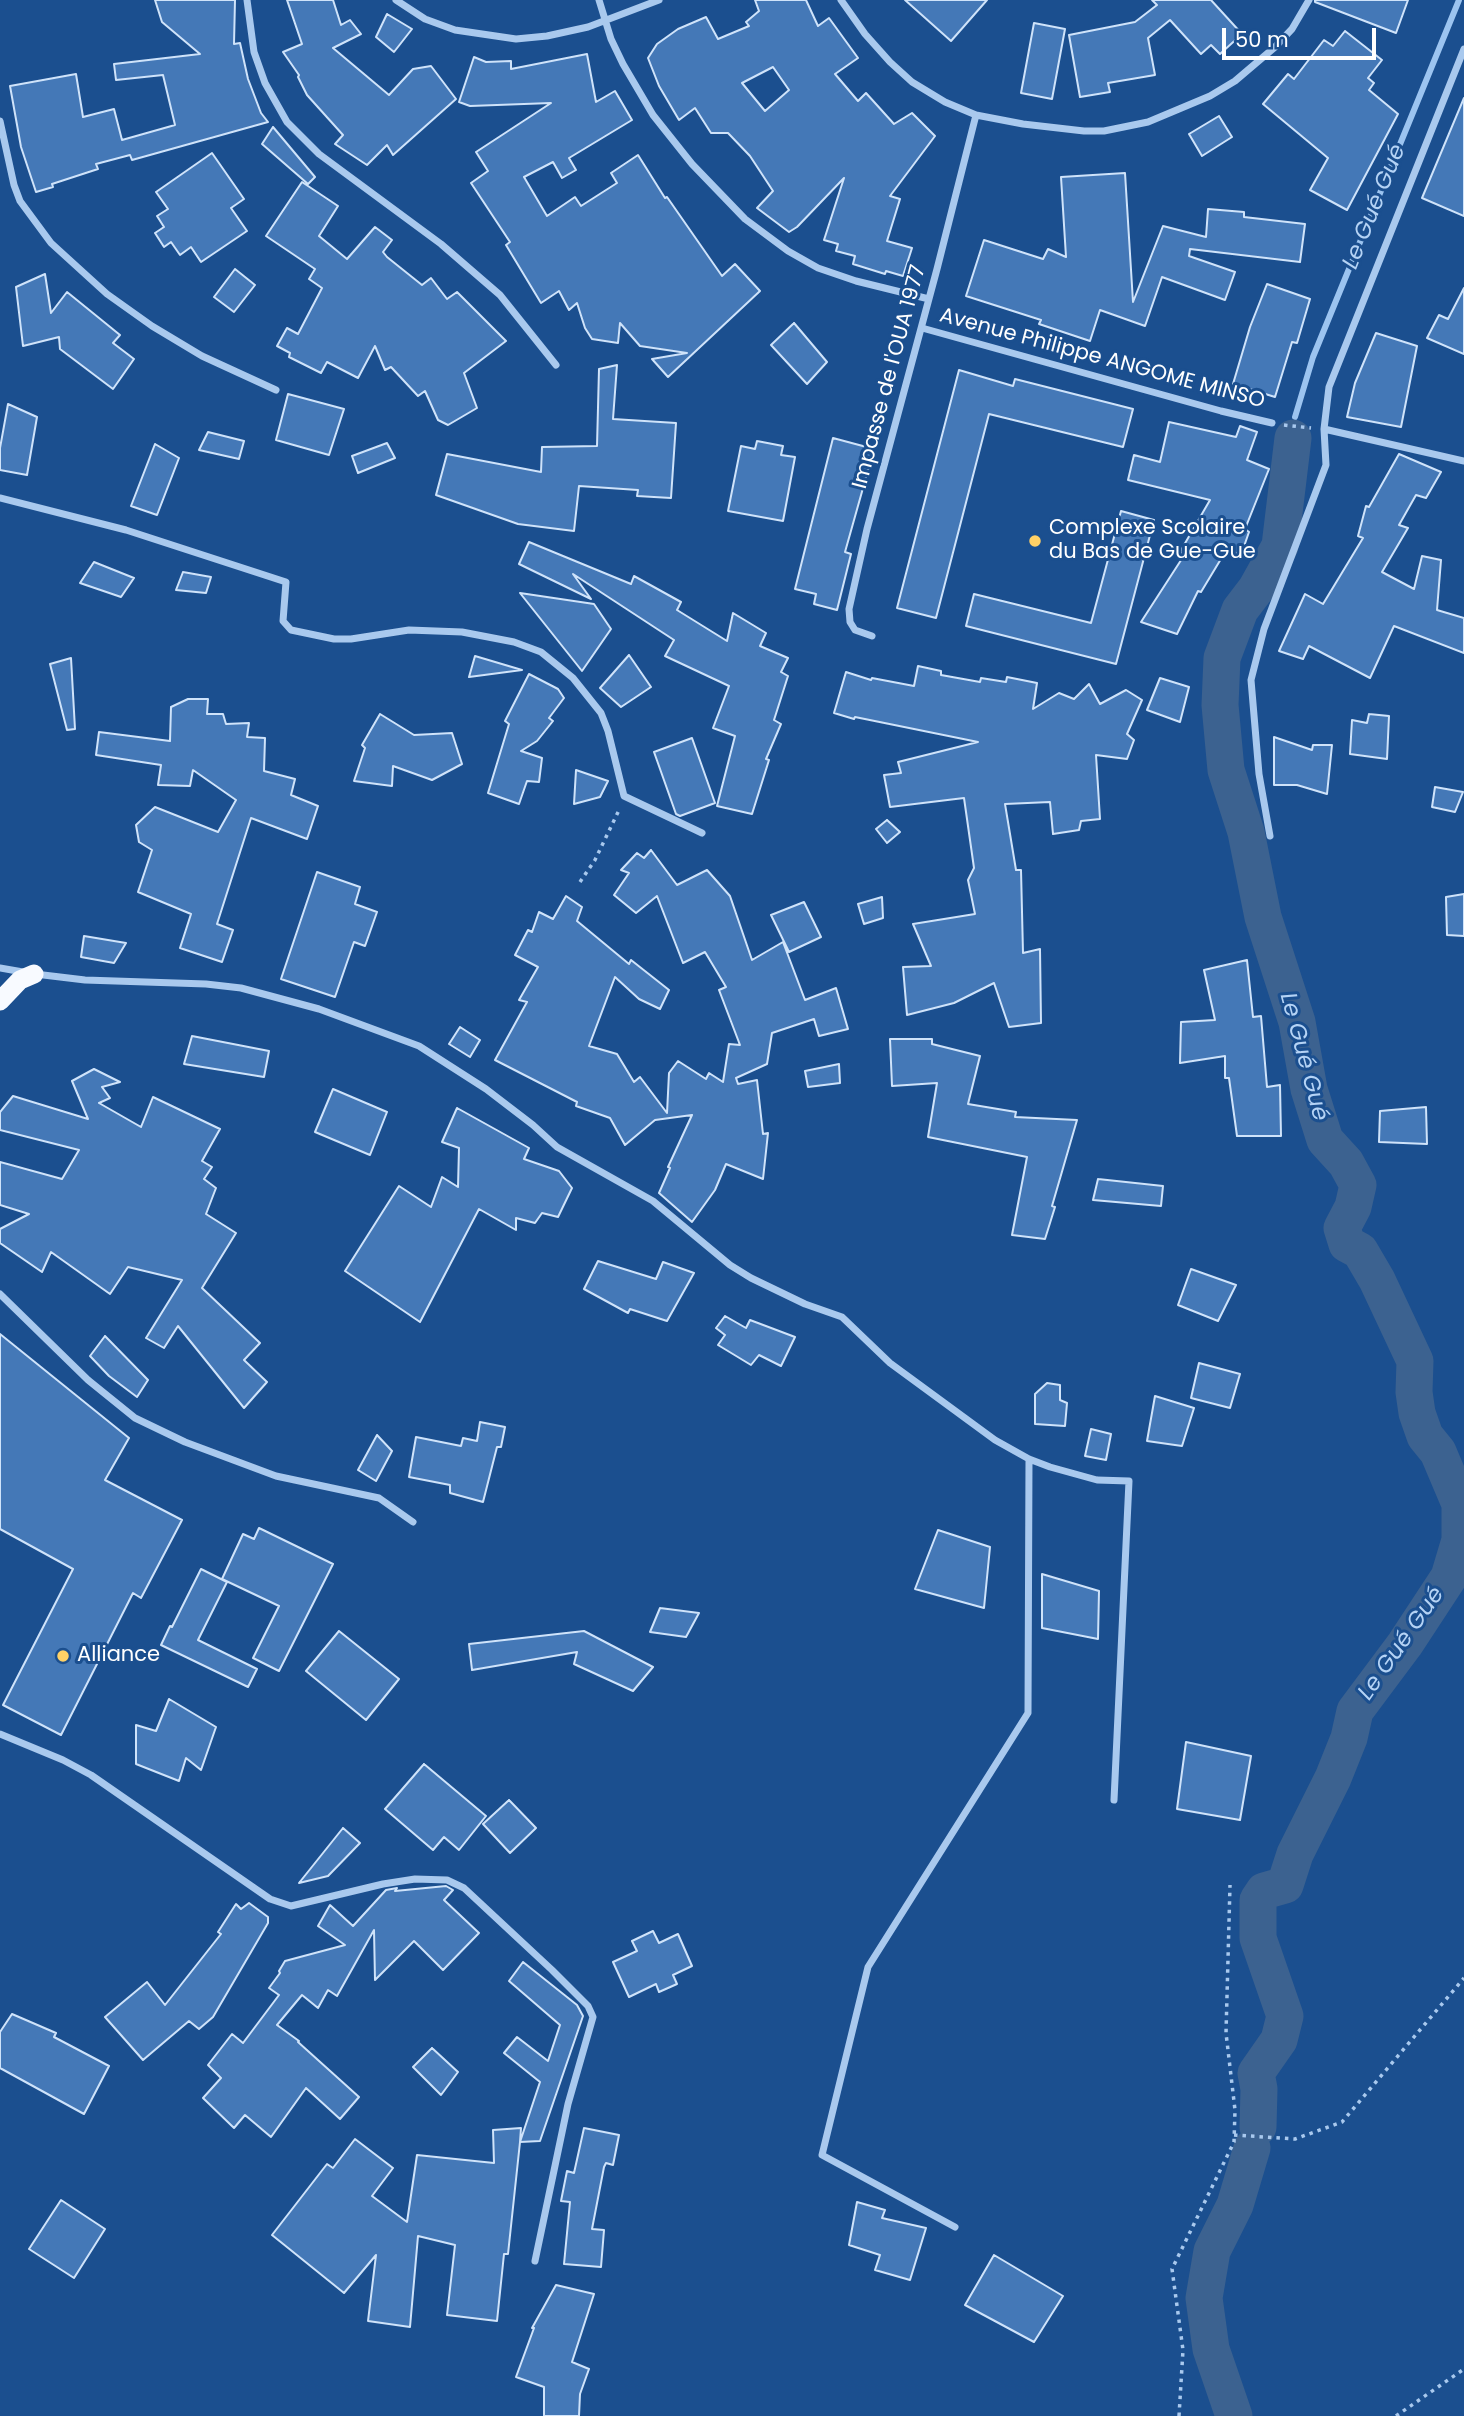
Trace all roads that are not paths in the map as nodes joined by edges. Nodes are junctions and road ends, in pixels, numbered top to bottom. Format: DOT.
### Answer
graph roads {
  1 [pos="247,0"];
  2 [pos="396,0"];
  3 [pos="599,0"];
  4 [pos="659,0"];
  5 [pos="841,0"];
  6 [pos="1309,0"];
  7 [pos="605,20"];
  8 [pos="1464,49"];
  9 [pos="976,115"];
  10 [pos="0,121"];
  11 [pos="929,299"];
  12 [pos="922,328"];
  13 [pos="556,365"];
  14 [pos="276,390"];
  15 [pos="1272,423"];
  16 [pos="1324,429"];
  17 [pos="1464,461"];
  18 [pos="0,498"];
  19 [pos="872,636"];
  20 [pos="702,833"];
  21 [pos="1270,836"];
  22 [pos="0,968"];
  23 [pos="34,974"];
  24 [pos="0,1001"];
  25 [pos="0,1294"];
  26 [pos="1029,1459"];
  27 [pos="412,1522"];
  28 [pos="0,1734"];
  29 [pos="1114,1800"];
  30 [pos="955,2227"];
  31 [pos="535,2261"];
  1 -- 13 [label="street"];
  2 -- 7 [label="street"];
  3 -- 7 [label="street, Avenue Philippe ANGOME MINSO"];
  4 -- 7 [label="street"];
  5 -- 9 [label="street"];
  6 -- 9 [label="street"];
  7 -- 11 [label="street, Avenue Philippe ANGOME MINSO"];
  8 -- 16 [label="street"];
  9 -- 11 [label="street, Impasse de l'OUA 1977"];
  10 -- 14 [label="street"];
  11 -- 12 [label="street, Impasse de l'OUA 1977"];
  12 -- 15 [label="street, Avenue Philippe ANGOME MINSO"];
  12 -- 19 [label="street, Impasse de l'OUA 1977"];
  16 -- 17 [label="street"];
  16 -- 21 [label="street"];
  18 -- 20 [label="street"];
  22 -- 23 [label="street"];
  23 -- 24 [label="highway"];
  23 -- 26 [label="street"];
  25 -- 27 [label="street"];
  26 -- 29 [label="street"];
  26 -- 30 [label="street"];
  28 -- 31 [label="street"];
}
